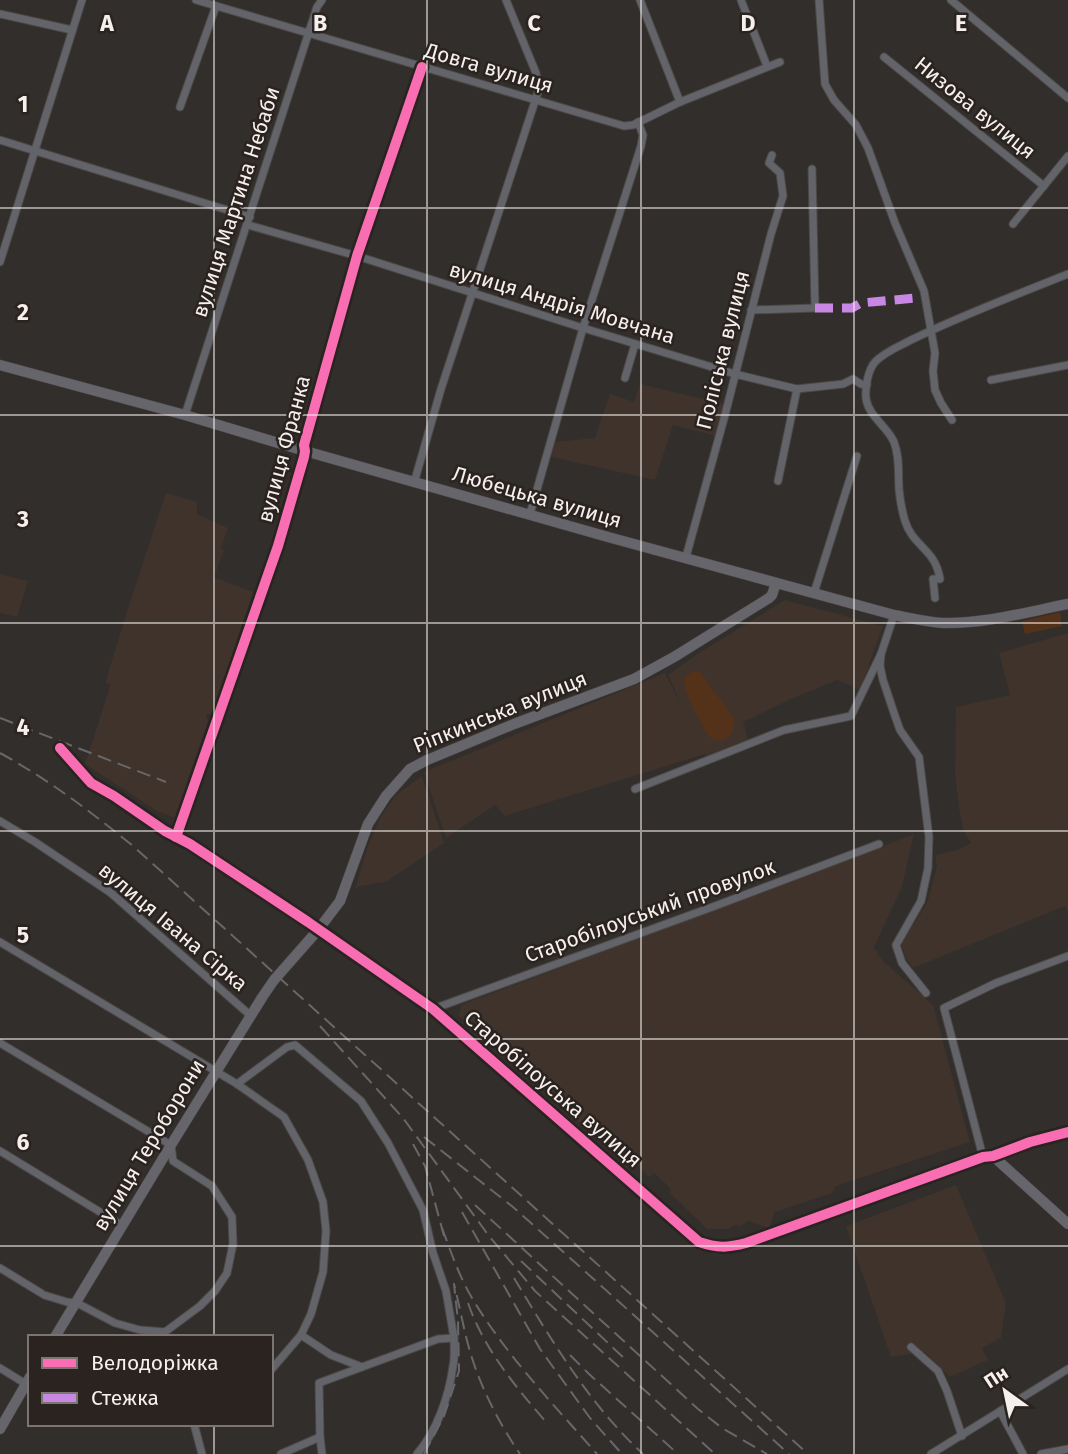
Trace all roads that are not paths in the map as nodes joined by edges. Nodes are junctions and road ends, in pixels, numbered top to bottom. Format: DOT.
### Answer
graph roads {
  1 [pos="82,0"];
  2 [pos="196,0"];
  3 [pos="322,0"];
  4 [pos="506,0"];
  5 [pos="640,0"];
  6 [pos="741,0"];
  7 [pos="819,0"];
  8 [pos="951,0"];
  9 [pos="216,6"];
  10 [pos="0,14"];
  11 [pos="72,30"];
  12 [pos="309,32"];
  13 [pos="884,57"];
  14 [pos="780,62"];
  15 [pos="766,66"];
  16 [pos="422,67"];
  17 [pos="1068,98"];
  18 [pos="536,99"];
  19 [pos="680,102"];
  20 [pos="180,107"];
  21 [pos="638,122"];
  22 [pos="0,141"];
  23 [pos="35,151"];
  24 [pos="772,155"];
  25 [pos="1068,156"];
  26 [pos="812,169"];
  27 [pos="1044,186"];
  28 [pos="249,221"];
  29 [pos="1013,224"];
  30 [pos="357,256"];
  31 [pos="0,262"];
  32 [pos="1068,274"];
  33 [pos="471,293"];
  34 [pos="751,310"];
  35 [pos="583,328"];
  36 [pos="931,330"];
  37 [pos="635,344"];
  38 [pos="0,365"];
  39 [pos="1068,365"];
  40 [pos="735,374"];
  41 [pos="625,378"];
  42 [pos="990,380"];
  43 [pos="864,385"];
  44 [pos="797,389"];
  45 [pos="185,415"];
  46 [pos="953,419"];
  47 [pos="305,451"];
  48 [pos="856,456"];
  49 [pos="778,481"];
  50 [pos="414,483"];
  51 [pos="530,514"];
  52 [pos="687,557"];
  53 [pos="776,583"];
  54 [pos="814,593"];
  55 [pos="934,598"];
  56 [pos="1068,604"];
  57 [pos="894,615"];
  58 [pos="881,654"];
  59 [pos="60,748"];
  60 [pos="635,789"];
  61 [pos="0,821"];
  62 [pos="165,831"];
  63 [pos="176,838"];
  64 [pos="879,844"];
  65 [pos="318,929"];
  66 [pos="0,942"];
  67 [pos="1068,956"];
  68 [pos="279,975"];
  69 [pos="926,993"];
  70 [pos="433,1009"];
  71 [pos="251,1016"];
  72 [pos="0,1043"];
  73 [pos="216,1071"];
  74 [pos="237,1083"];
  75 [pos="1068,1132"];
  76 [pos="171,1145"];
  77 [pos="0,1151"];
  78 [pos="988,1156"];
  79 [pos="1068,1224"];
  80 [pos="123,1226"];
  81 [pos="0,1268"];
  82 [pos="76,1303"];
  83 [pos="166,1334"];
  84 [pos="56,1335"];
  85 [pos="301,1335"];
  86 [pos="454,1338"];
  87 [pos="911,1347"];
  88 [pos="362,1367"];
  89 [pos="0,1368"];
  90 [pos="273,1368"];
  91 [pos="1068,1369"];
  92 [pos="28,1383"];
  93 [pos="1000,1411"];
  94 [pos="195,1426"];
  95 [pos="0,1429"];
  96 [pos="962,1436"];
  97 [pos="320,1437"];
  98 [pos="1068,1449"];
  99 [pos="202,1454"];
  100 [pos="281,1454"];
  101 [pos="322,1454"];
  102 [pos="417,1454"];
  103 [pos="931,1454"];
  104 [pos="1023,1454"];
  105 [pos="1041,1454"];
  1 -- 11 [label="street"];
  2 -- 9 [label="street, Довга вулиця"];
  3 -- 12 [label="street, вулиця Мартина Небаби"];
  4 -- 18 [label="street"];
  5 -- 19 [label="street"];
  6 -- 15 [label="street"];
  7 -- 36 [label="street"];
  8 -- 17 [label="street"];
  9 -- 12 [label="street, Довга вулиця"];
  9 -- 20 [label="street"];
  10 -- 11 [label="street"];
  11 -- 23 [label="street"];
  12 -- 16 [label="street, Довга вулиця"];
  12 -- 28 [label="street, вулиця Мартина Небаби"];
  13 -- 27 [label="street, Низова вулиця"];
  14 -- 15 [label="street, Довга вулиця"];
  15 -- 19 [label="street, Довга вулиця"];
  16 -- 18 [label="street, Довга вулиця"];
  16 -- 30 [label="street, вулиця Франка"];
  18 -- 21 [label="street, Довга вулиця"];
  18 -- 33 [label="street"];
  19 -- 21 [label="street, Довга вулиця"];
  21 -- 35 [label="street"];
  22 -- 23 [label="street, вулиця Андрія Мовчана"];
  23 -- 28 [label="street, вулиця Андрія Мовчана"];
  23 -- 31 [label="street"];
  24 -- 34 [label="street, Поліська вулиця"];
  25 -- 27 [label="street"];
  26 -- 34 [label="street"];
  27 -- 29 [label="street"];
  28 -- 30 [label="street, вулиця Андрія Мовчана"];
  28 -- 45 [label="street, вулиця Мартина Небаби"];
  30 -- 33 [label="street, вулиця Андрія Мовчана"];
  30 -- 47 [label="street, вулиця Франка"];
  32 -- 36 [label="street"];
  33 -- 35 [label="street, вулиця Андрія Мовчана"];
  33 -- 50 [label="street"];
  34 -- 40 [label="street, Поліська вулиця"];
  35 -- 37 [label="street, вулиця Андрія Мовчана"];
  35 -- 51 [label="street"];
  36 -- 43 [label="street"];
  36 -- 46 [label="street"];
  37 -- 40 [label="street, вулиця Андрія Мовчана"];
  37 -- 41 [label="street"];
  38 -- 45 [label="main road, Любецька вулиця"];
  39 -- 42 [label="street"];
  40 -- 44 [label="street, вулиця Андрія Мовчана"];
  40 -- 52 [label="street, Поліська вулиця"];
  43 -- 44 [label="street, вулиця Андрія Мовчана"];
  43 -- 55 [label="street"];
  44 -- 49 [label="street"];
  45 -- 47 [label="main road, Любецька вулиця"];
  47 -- 50 [label="main road, Любецька вулиця"];
  47 -- 63 [label="street, вулиця Франка"];
  48 -- 54 [label="street"];
  50 -- 51 [label="main road, Любецька вулиця"];
  51 -- 52 [label="main road, Любецька вулиця"];
  52 -- 53 [label="main road, Любецька вулиця"];
  53 -- 54 [label="main road, Любецька вулиця"];
  53 -- 65 [label="main road, Ріпкинська вулиця"];
  54 -- 57 [label="main road, Любецька вулиця"];
  56 -- 57 [label="main road, Любецька вулиця"];
  57 -- 58 [label="street"];
  58 -- 60 [label="street"];
  58 -- 69 [label="street"];
  59 -- 62 [label="street, Старобілоуська вулиця"];
  61 -- 71 [label="street, вулиця Івана Сірка"];
  62 -- 63 [label="main road, Старобілоуська вулиця"];
  63 -- 65 [label="main road, Старобілоуська вулиця"];
  64 -- 70 [label="street, Старобілоуський провулок"];
  65 -- 68 [label="main road, Ріпкинська вулиця"];
  65 -- 70 [label="main road, Старобілоуська вулиця"];
  66 -- 73 [label="street"];
  67 -- 78 [label="street"];
  68 -- 71 [label="main road, вулиця Тероборони"];
  70 -- 78 [label="main road, Старобілоуська вулиця"];
  71 -- 73 [label="main road, вулиця Тероборони"];
  72 -- 76 [label="street"];
  73 -- 74 [label="street"];
  73 -- 76 [label="main road, вулиця Тероборони"];
  74 -- 85 [label="street"];
  74 -- 86 [label="street"];
  75 -- 78 [label="street, Старобілоуська вулиця"];
  76 -- 80 [label="main road, вулиця Тероборони"];
  76 -- 83 [label="street"];
  77 -- 80 [label="street"];
  78 -- 79 [label="main road"];
  80 -- 82 [label="main road, вулиця Тероборони"];
  81 -- 82 [label="street"];
  82 -- 83 [label="street"];
  82 -- 84 [label="main road, вулиця Тероборони"];
  85 -- 88 [label="street"];
  85 -- 90 [label="street"];
  86 -- 88 [label="street"];
  86 -- 102 [label="street"];
  87 -- 96 [label="street"];
  88 -- 97 [label="street"];
  89 -- 92 [label="street"];
  91 -- 93 [label="street"];
  92 -- 95 [label="main road"];
  93 -- 96 [label="street"];
  93 -- 104 [label="street"];
  94 -- 99 [label="street"];
  96 -- 103 [label="street"];
  97 -- 100 [label="street"];
  97 -- 101 [label="street"];
  98 -- 105 [label="street"];
}
